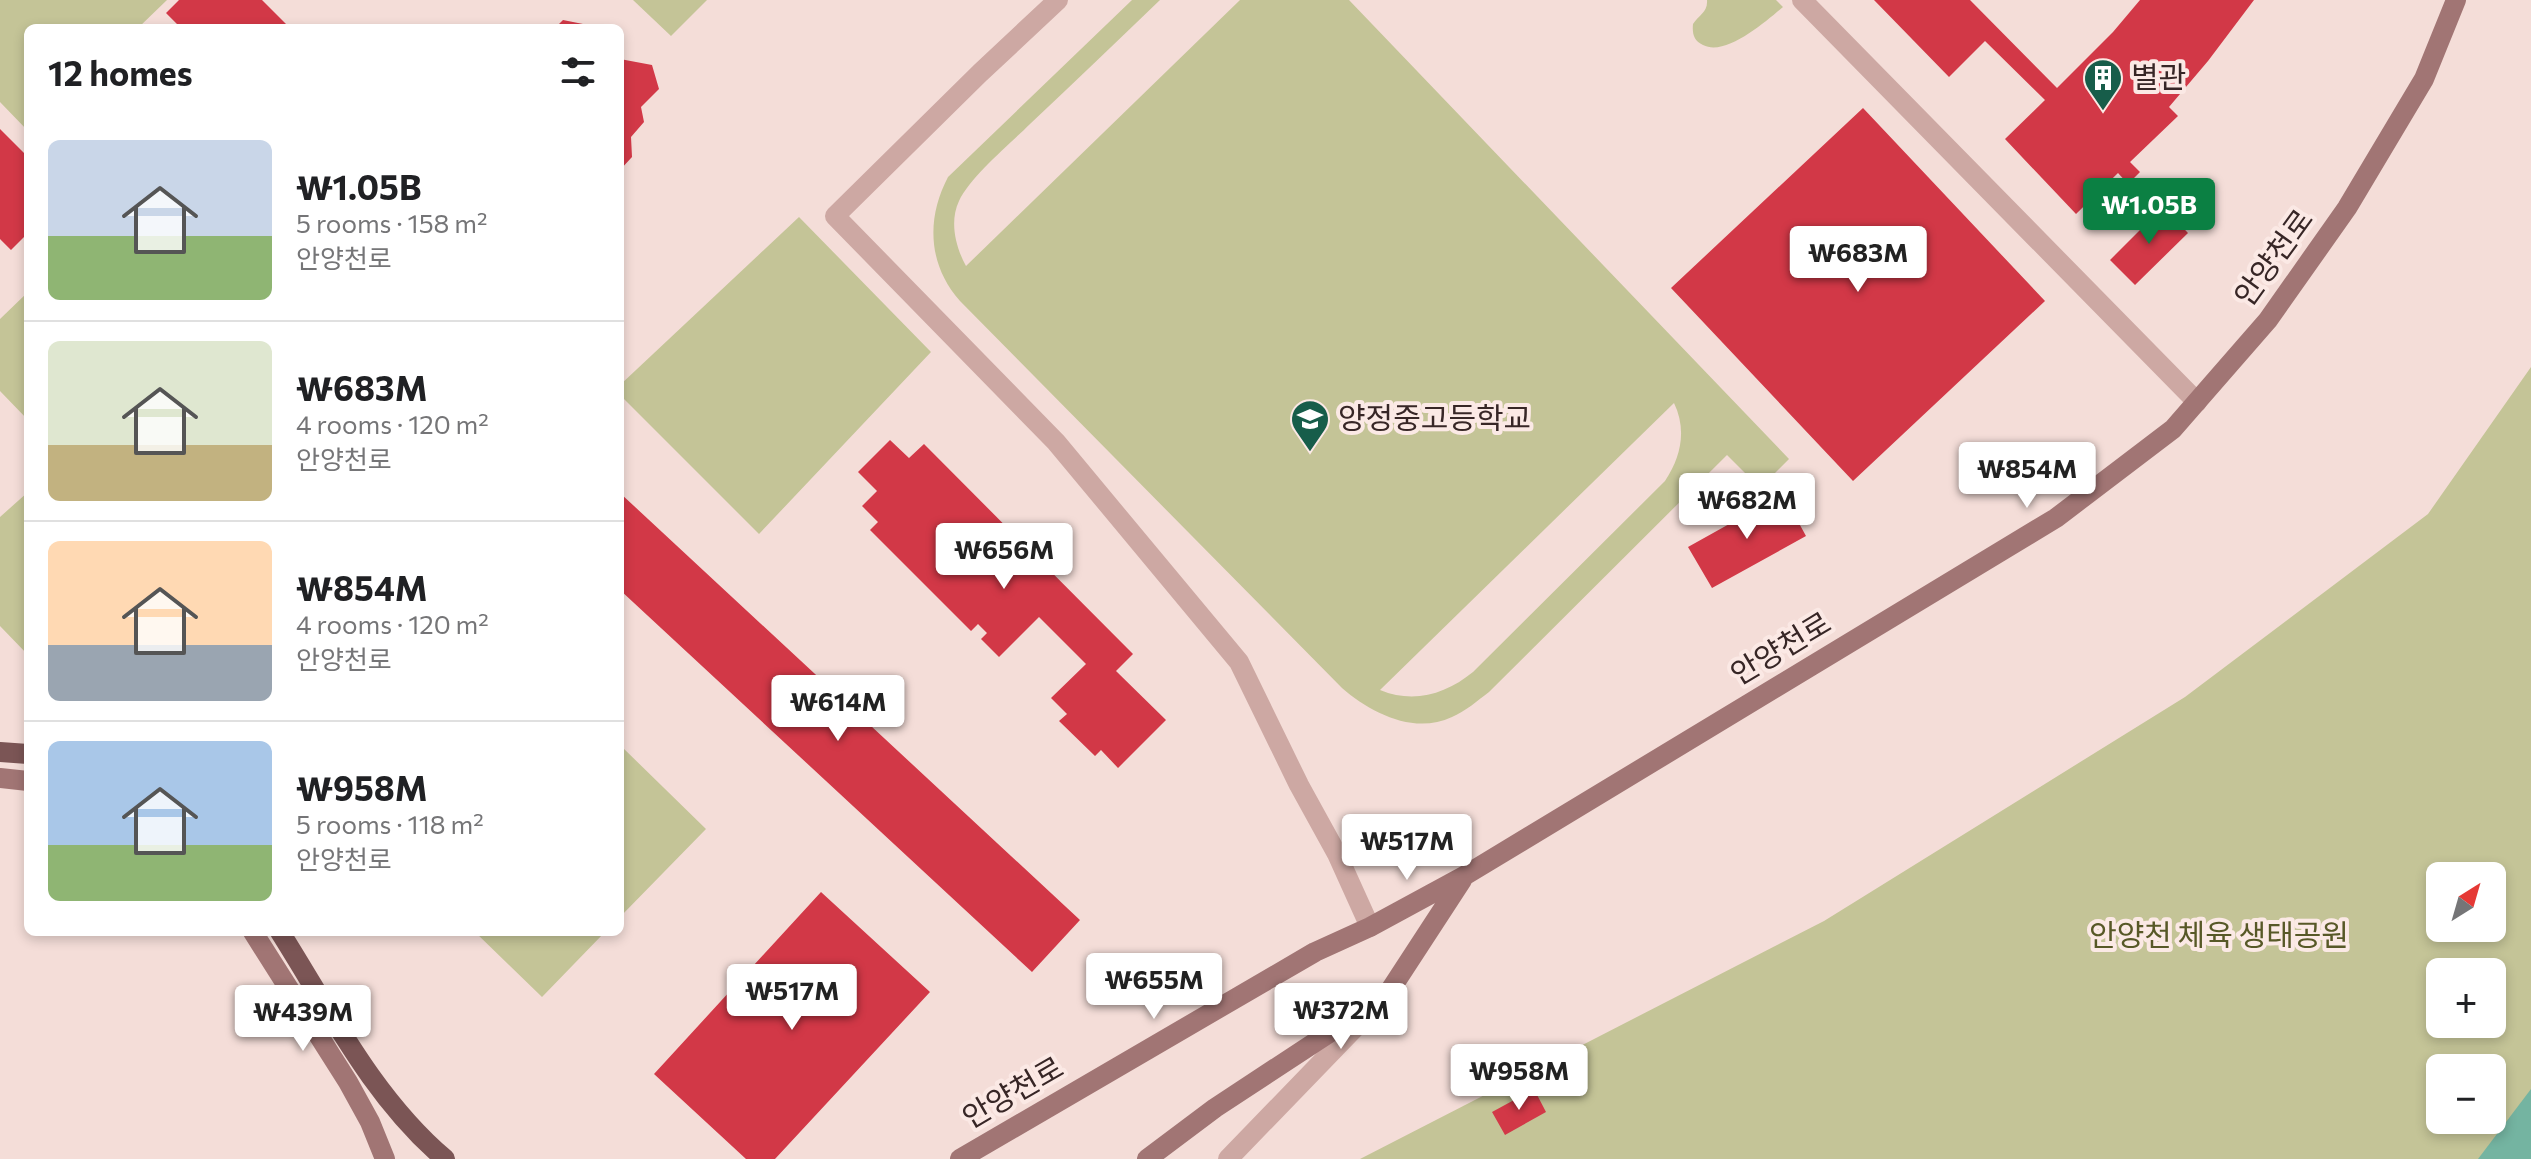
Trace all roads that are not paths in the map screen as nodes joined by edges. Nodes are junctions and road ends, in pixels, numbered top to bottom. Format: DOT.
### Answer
graph roads {
  1 [pos="1058,0"];
  2 [pos="1802,0"];
  3 [pos="2456,0"];
  4 [pos="2197,402"];
  5 [pos="0,752"];
  6 [pos="24,754"];
  7 [pos="0,778"];
  8 [pos="24,781"];
  9 [pos="1464,876"];
  10 [pos="1370,927"];
  11 [pos="256,936"];
  12 [pos="283,936"];
  13 [pos="1387,995"];
  14 [pos="385,1159"];
  15 [pos="445,1159"];
  16 [pos="960,1159"];
  17 [pos="1147,1159"];
  18 [pos="1228,1159"];
  1 -- 10 [label="lane"];
  2 -- 4 [label="lane"];
  3 -- 4 [label="main road, 안양천로"];
  4 -- 9 [label="main road, 안양천로"];
  5 -- 6 [label="main road"];
  7 -- 8 [label="main road"];
  9 -- 10 [label="main road, 안양천로"];
  9 -- 13 [label="main road"];
  10 -- 16 [label="main road, 안양천로"];
  11 -- 14 [label="main road"];
  12 -- 15 [label="main road"];
  13 -- 17 [label="main road"];
  13 -- 18 [label="lane"];
}
